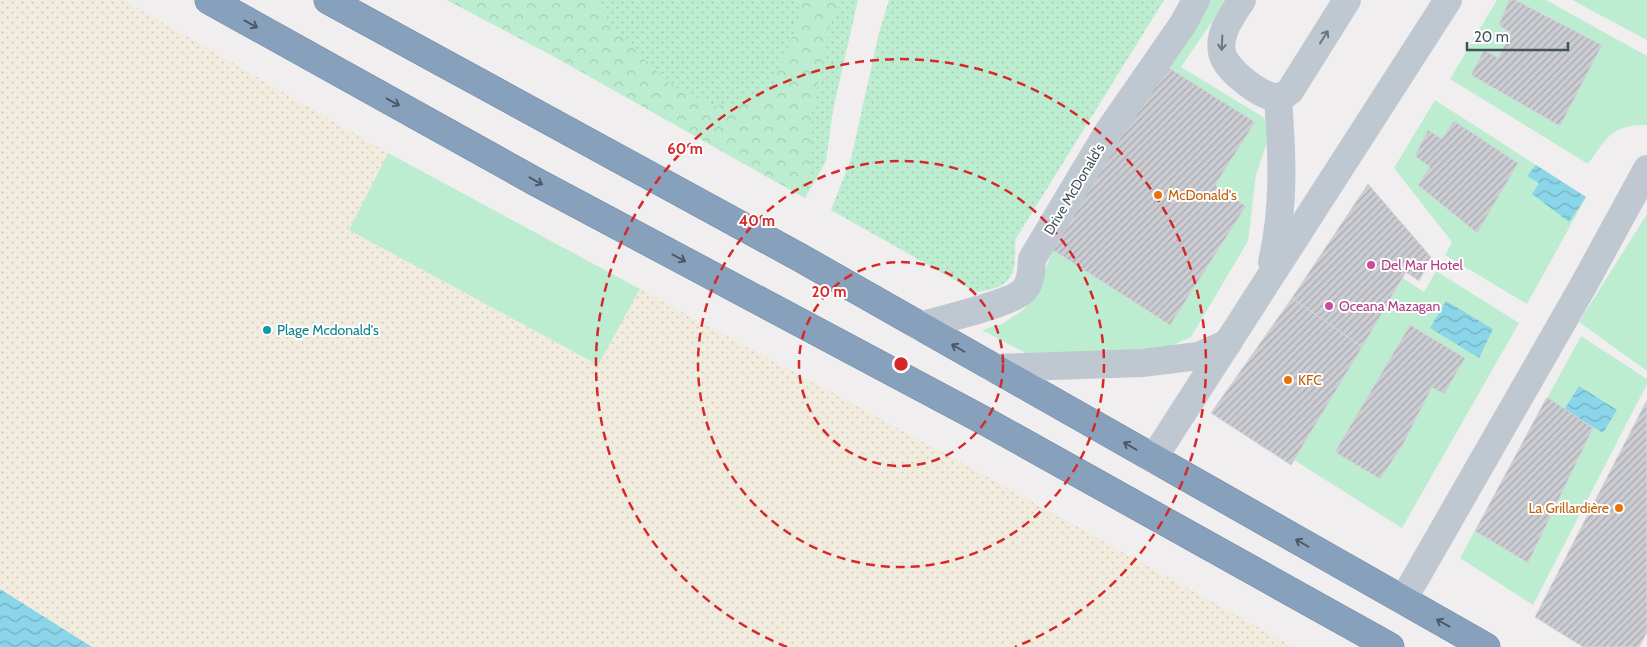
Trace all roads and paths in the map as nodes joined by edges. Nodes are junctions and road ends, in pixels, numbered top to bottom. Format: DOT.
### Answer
graph roads {
  1 [pos="209,0"];
  2 [pos="328,0"];
  3 [pos="1196,0"];
  4 [pos="1242,0"];
  5 [pos="1347,0"];
  6 [pos="1448,0"];
  7 [pos="1278,98"];
  8 [pos="1647,169"];
  9 [pos="1268,280"];
  10 [pos="920,326"];
  11 [pos="1228,343"];
  12 [pos="993,368"];
  13 [pos="1153,459"];
  14 [pos="1403,600"];
  15 [pos="1476,645"];
  16 [pos="1390,647"];
  1 -- 16 [label="highway, one-way"];
  2 -- 10 [label="highway"];
  3 -- 10 [label="street, Drive McDonald's"];
  4 -- 7 [label="street, one-way"];
  7 -- 5 [label="street, one-way"];
  6 -- 9 [label="street"];
  7 -- 9 [label="street"];
  8 -- 14 [label="street"];
  9 -- 11 [label="street"];
  12 -- 10 [label="highway, one-way"];
  11 -- 12 [label="street"];
  11 -- 13 [label="street"];
  13 -- 12 [label="highway, one-way"];
  14 -- 13 [label="highway, one-way"];
  15 -- 14 [label="highway, one-way"];
}
